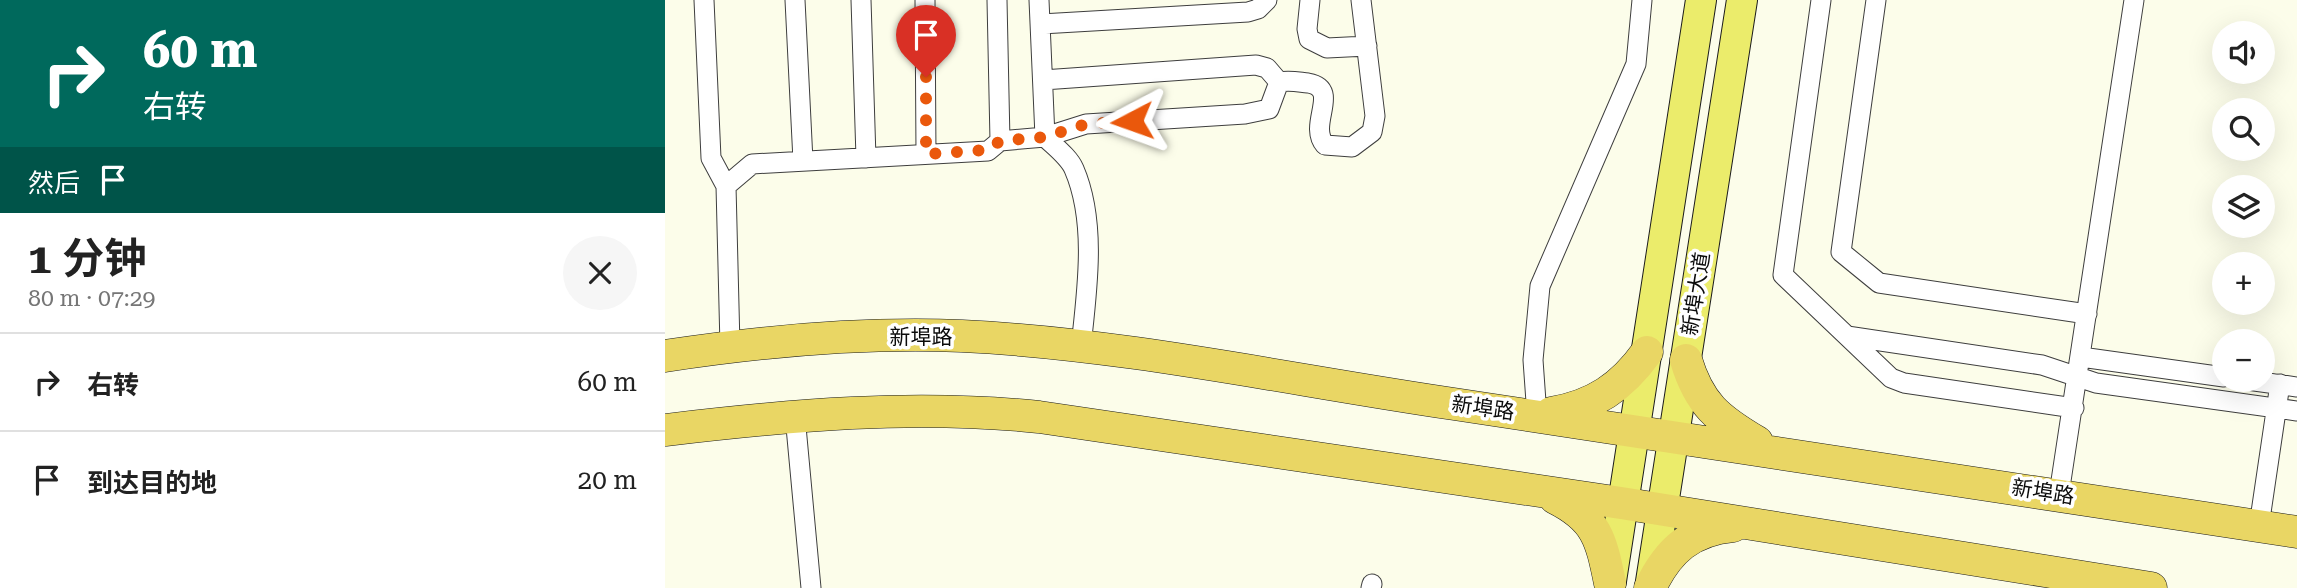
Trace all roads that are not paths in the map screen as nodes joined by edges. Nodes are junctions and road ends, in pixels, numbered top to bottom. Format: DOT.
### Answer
graph roads {
  1 [pos="704,0"];
  2 [pos="795,0"];
  3 [pos="861,0"];
  4 [pos="925,0"];
  5 [pos="997,0"];
  6 [pos="1039,0"];
  7 [pos="1267,0"];
  8 [pos="1310,0"];
  9 [pos="1361,0"];
  10 [pos="1642,0"];
  11 [pos="1701,0"];
  12 [pos="1742,0"];
  13 [pos="1821,0"];
  14 [pos="1876,0"];
  15 [pos="2134,0"];
  16 [pos="1041,24"];
  17 [pos="1367,46"];
  18 [pos="1043,80"];
  19 [pos="1279,82"];
  20 [pos="1045,137"];
  21 [pos="1000,141"];
  22 [pos="926,154"];
  23 [pos="866,158"];
  24 [pos="803,161"];
  25 [pos="726,186"];
  26 [pos="2087,314"];
  27 [pos="1847,336"];
  28 [pos="730,346"];
  29 [pos="1081,346"];
  30 [pos="1647,352"];
  31 [pos="665,356"];
  32 [pos="1686,360"];
  33 [pos="2079,367"];
  34 [pos="2212,376"];
  35 [pos="2289,386"];
  36 [pos="2074,408"];
  37 [pos="2277,408"];
  38 [pos="2297,411"];
  39 [pos="795,416"];
  40 [pos="1537,416"];
  41 [pos="1632,429"];
  42 [pos="665,430"];
  43 [pos="1674,436"];
  44 [pos="1768,448"];
  45 [pos="1538,491"];
  46 [pos="2059,494"];
  47 [pos="1621,503"];
  48 [pos="1664,510"];
  49 [pos="1750,524"];
  50 [pos="2259,526"];
  51 [pos="2297,532"];
  52 [pos="1610,585"];
  53 [pos="811,588"];
  54 [pos="1650,588"];
  55 [pos="2151,588"];
  1 -- 25 [label="street"];
  2 -- 24 [label="street"];
  3 -- 23 [label="street"];
  4 -- 22 [label="street"];
  5 -- 21 [label="street"];
  6 -- 16 [label="street"];
  7 -- 16 [label="street"];
  8 -- 17 [label="street"];
  9 -- 17 [label="street"];
  10 -- 40 [label="street"];
  11 -- 30 [label="main road, 新埠大道"];
  12 -- 32 [label="main road, 新埠大道"];
  13 -- 27 [label="street"];
  14 -- 26 [label="street"];
  15 -- 26 [label="street"];
  16 -- 18 [label="street"];
  17 -- 19 [label="street"];
  18 -- 19 [label="street"];
  18 -- 20 [label="street"];
  19 -- 20 [label="street"];
  20 -- 21 [label="street"];
  20 -- 29 [label="street"];
  21 -- 22 [label="street"];
  22 -- 23 [label="street"];
  23 -- 24 [label="street"];
  24 -- 25 [label="street"];
  25 -- 28 [label="street"];
  26 -- 33 [label="street"];
  27 -- 33 [label="street"];
  27 -- 36 [label="street"];
  28 -- 29 [label="highway, 新埠路"];
  28 -- 31 [label="highway, 新埠路"];
  29 -- 40 [label="highway, 新埠路"];
  30 -- 40 [label="highway"];
  30 -- 41 [label="main road, 新埠大道"];
  32 -- 43 [label="main road, 新埠大道"];
  32 -- 44 [label="highway"];
  33 -- 34 [label="street"];
  33 -- 36 [label="street"];
  33 -- 37 [label="street"];
  35 -- 37 [label="street"];
  36 -- 46 [label="street"];
  37 -- 38 [label="street"];
  37 -- 50 [label="street"];
  39 -- 42 [label="highway"];
  39 -- 45 [label="highway"];
  39 -- 53 [label="street"];
  40 -- 41 [label="highway, 新埠路"];
  41 -- 43 [label="highway, 新埠路"];
  41 -- 47 [label="main road, 新埠大道"];
  43 -- 44 [label="highway, 新埠路"];
  43 -- 48 [label="main road, 新埠大道"];
  44 -- 46 [label="highway, 新埠路"];
  45 -- 47 [label="highway"];
  45 -- 52 [label="highway"];
  46 -- 50 [label="highway, 新埠路"];
  47 -- 48 [label="highway"];
  47 -- 52 [label="main road, 新埠大道"];
  48 -- 49 [label="highway"];
  48 -- 54 [label="main road, 新埠大道"];
  49 -- 54 [label="highway"];
  49 -- 55 [label="highway"];
  50 -- 51 [label="highway, 新埠路"];
}
